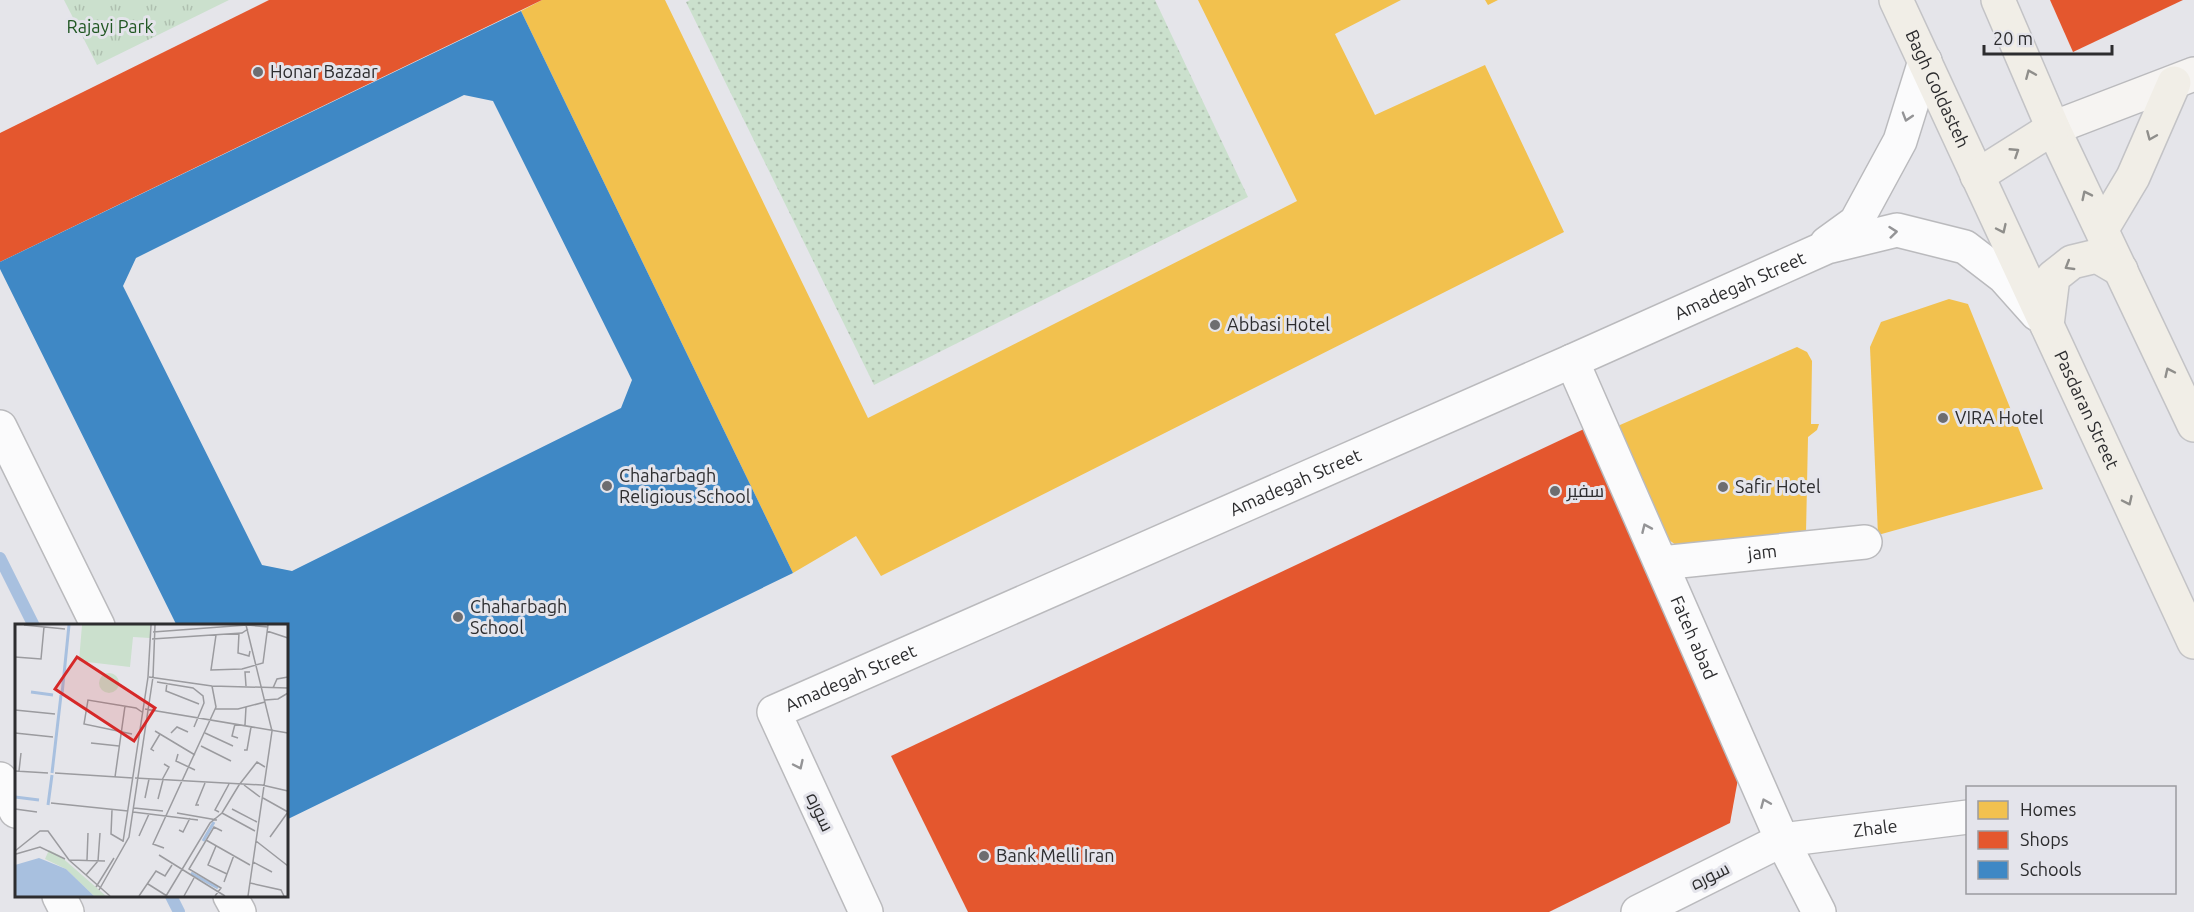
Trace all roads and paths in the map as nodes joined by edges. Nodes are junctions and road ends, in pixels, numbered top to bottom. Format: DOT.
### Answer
graph roads {
  1 [pos="1896,0"];
  2 [pos="1998,0"];
  3 [pos="1925,61"];
  4 [pos="2184,78"];
  5 [pos="2053,128"];
  6 [pos="1977,176"];
  7 [pos="2102,229"];
  8 [pos="1816,251"];
  9 [pos="2121,270"];
  10 [pos="2047,325"];
  11 [pos="1572,361"];
  12 [pos="2194,425"];
  13 [pos="0,427"];
  14 [pos="1864,542"];
  15 [pos="1661,562"];
  16 [pos="97,624"];
  17 [pos="2194,642"];
  18 [pos="774,712"];
  19 [pos="0,779"];
  20 [pos="15,810"];
  21 [pos="1966,817"];
  22 [pos="1782,840"];
  23 [pos="60,897"];
  24 [pos="232,897"];
  25 [pos="67,912"];
  26 [pos="239,912"];
  27 [pos="866,912"];
  28 [pos="1638,912"];
  29 [pos="1819,912"];
  1 -- 3 [label="main road, Bagh Goldasteh"];
  5 -- 2 [label="main road, one-way"];
  3 -- 6 [label="main road, Bagh Goldasteh"];
  3 -- 8 [label="street, Amadegah Street, one-way"];
  4 -- 5 [label="main road"];
  4 -- 7 [label="main road, one-way"];
  6 -- 5 [label="main road, one-way"];
  7 -- 5 [label="main road, one-way"];
  6 -- 10 [label="main road, Pasdaran Street, one-way"];
  7 -- 9 [label="main road"];
  8 -- 10 [label="street, Amadegah Street, one-way"];
  8 -- 11 [label="street, Amadegah Street"];
  9 -- 10 [label="main road, one-way"];
  12 -- 9 [label="main road, one-way"];
  10 -- 17 [label="main road, Pasdaran Street, one-way"];
  15 -- 11 [label="street, Fateh abad, one-way"];
  11 -- 18 [label="street, Amadegah Street"];
  13 -- 16 [label="street"];
  14 -- 15 [label="street, jam"];
  22 -- 15 [label="street, Fateh abad, one-way"];
  18 -- 27 [label="street, سوره, one-way"];
  19 -- 20 [label="street"];
  21 -- 22 [label="street, Zhale"];
  22 -- 28 [label="street, سوره"];
  22 -- 29 [label="street, Fateh abad"];
  23 -- 25 [label="street"];
  24 -- 26 [label="street"];
}
